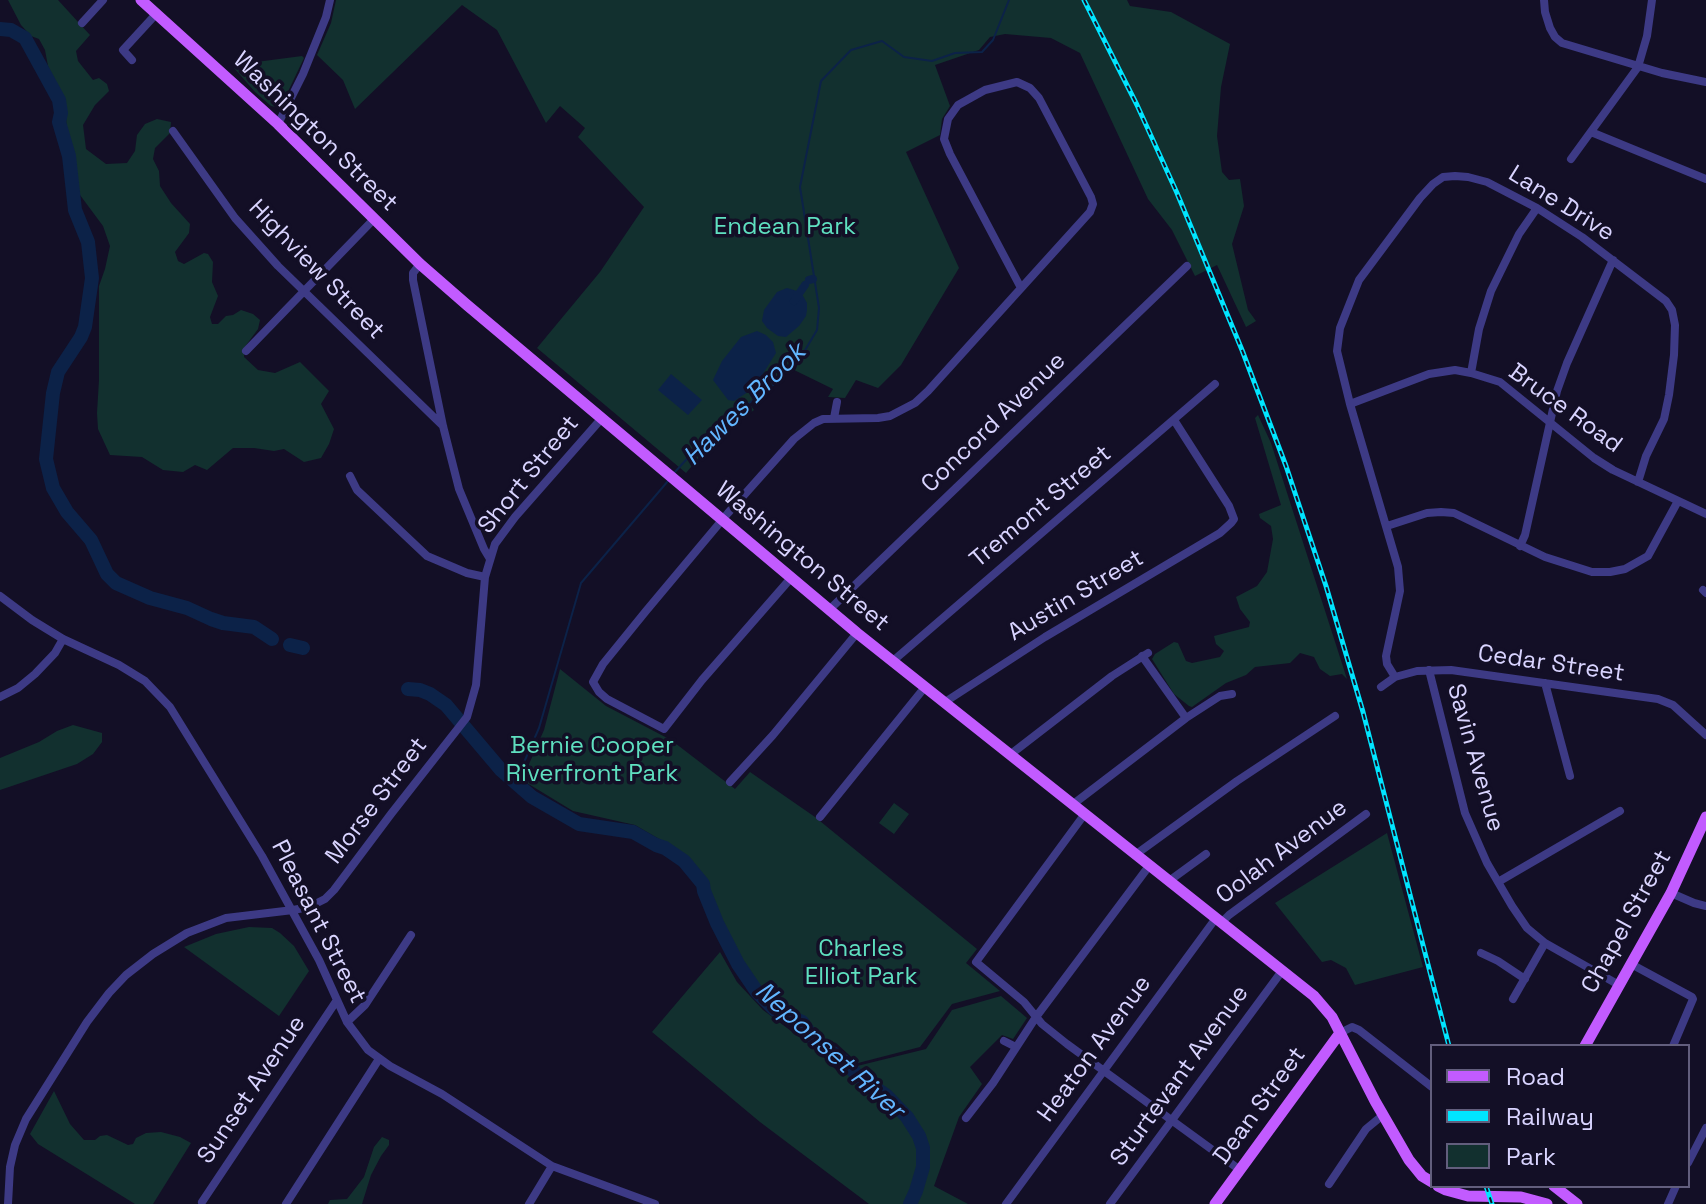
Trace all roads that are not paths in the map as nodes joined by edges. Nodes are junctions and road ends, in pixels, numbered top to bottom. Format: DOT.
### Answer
graph roads {
  1 [pos="103,0"];
  2 [pos="141,0"];
  3 [pos="330,0"];
  4 [pos="1544,0"];
  5 [pos="1652,0"];
  6 [pos="157,13"];
  7 [pos="82,23"];
  8 [pos="132,60"];
  9 [pos="1638,67"];
  10 [pos="1706,82"];
  11 [pos="278,124"];
  12 [pos="173,131"];
  13 [pos="1591,132"];
  14 [pos="1571,159"];
  15 [pos="1706,179"];
  16 [pos="1537,208"];
  17 [pos="374,219"];
  18 [pos="1613,260"];
  19 [pos="420,264"];
  20 [pos="1187,266"];
  21 [pos="1021,288"];
  22 [pos="304,291"];
  23 [pos="246,351"];
  24 [pos="1471,373"];
  25 [pos="1215,384"];
  26 [pos="837,402"];
  27 [pos="1350,404"];
  28 [pos="602,418"];
  29 [pos="834,418"];
  30 [pos="1174,420"];
  31 [pos="1550,422"];
  32 [pos="443,426"];
  33 [pos="350,476"];
  34 [pos="1638,482"];
  35 [pos="1678,501"];
  36 [pos="1706,514"];
  37 [pos="722,520"];
  38 [pos="1387,526"];
  39 [pos="1520,546"];
  40 [pos="490,559"];
  41 [pos="485,577"];
  42 [pos="791,578"];
  43 [pos="0,596"];
  44 [pos="829,610"];
  45 [pos="857,633"];
  46 [pos="63,639"];
  47 [pos="894,660"];
  48 [pos="1429,670"];
  49 [pos="1395,677"];
  50 [pos="1545,683"];
  51 [pos="925,687"];
  52 [pos="1381,687"];
  53 [pos="1232,694"];
  54 [pos="0,697"];
  55 [pos="945,702"];
  56 [pos="1335,716"];
  57 [pos="1186,718"];
  58 [pos="1706,735"];
  59 [pos="1011,754"];
  60 [pos="1570,776"];
  61 [pos="730,782"];
  62 [pos="1072,805"];
  63 [pos="1620,811"];
  64 [pos="1366,814"];
  65 [pos="1084,815"];
  66 [pos="820,817"];
  67 [pos="1706,817"];
  68 [pos="1206,854"];
  69 [pos="1135,855"];
  70 [pos="1149,866"];
  71 [pos="1169,881"];
  72 [pos="1498,882"];
  73 [pos="1671,893"];
  74 [pos="1706,906"];
  75 [pos="293,910"];
  76 [pos="1219,920"];
  77 [pos="411,935"];
  78 [pos="1545,943"];
  79 [pos="1481,953"];
  80 [pos="1631,964"];
  81 [pos="1282,971"];
  82 [pos="1525,979"];
  83 [pos="1619,985"];
  84 [pos="1513,999"];
  85 [pos="337,1000"];
  86 [pos="1036,1017"];
  87 [pos="347,1022"];
  88 [pos="1340,1033"];
  89 [pos="1004,1041"];
  90 [pos="1586,1044"];
  91 [pos="1674,1044"];
  92 [pos="1016,1047"];
  93 [pos="379,1059"];
  94 [pos="1103,1071"];
  95 [pos="1430,1085"];
  96 [pos="1383,1115"];
  97 [pos="966,1118"];
  98 [pos="1172,1122"];
  99 [pos="1706,1128"];
  100 [pos="1690,1159"];
  101 [pos="552,1166"];
  102 [pos="1240,1170"];
  103 [pos="1430,1181"];
  104 [pos="1329,1184"];
  105 [pos="1442,1188"];
  106 [pos="1557,1188"];
  107 [pos="1468,1200"];
  108 [pos="202,1202"];
  109 [pos="651,1203"];
  110 [pos="8,1204"];
  111 [pos="286,1204"];
  112 [pos="529,1204"];
  113 [pos="1006,1204"];
  114 [pos="1110,1204"];
  115 [pos="1215,1204"];
  116 [pos="1547,1204"];
  117 [pos="1577,1204"];
  1 -- 7 [label="street"];
  2 -- 6 [label="main road, Washington Street"];
  3 -- 11 [label="street"];
  4 -- 9 [label="street"];
  5 -- 9 [label="street"];
  6 -- 8 [label="street"];
  6 -- 11 [label="main road, Washington Street"];
  9 -- 10 [label="street"];
  9 -- 13 [label="street"];
  11 -- 17 [label="main road, Washington Street"];
  12 -- 22 [label="street, Highview Street"];
  13 -- 14 [label="street"];
  13 -- 15 [label="street"];
  16 -- 18 [label="street, Lane Drive"];
  16 -- 24 [label="street"];
  16 -- 27 [label="street, Lane Drive"];
  17 -- 19 [label="main road, Washington Street"];
  17 -- 22 [label="street"];
  18 -- 31 [label="street"];
  18 -- 34 [label="street, Lane Drive"];
  19 -- 28 [label="main road, Washington Street"];
  19 -- 32 [label="street"];
  20 -- 44 [label="street, Concord Avenue"];
  21 -- 21 [label="street"];
  21 -- 29 [label="street"];
  22 -- 23 [label="street"];
  22 -- 32 [label="street, Highview Street"];
  24 -- 27 [label="street, Bruce Road"];
  24 -- 31 [label="street, Bruce Road"];
  25 -- 30 [label="street, Tremont Street"];
  26 -- 29 [label="street"];
  27 -- 38 [label="street, Lane Drive"];
  28 -- 37 [label="main road, Washington Street"];
  28 -- 40 [label="street, Short Street"];
  29 -- 37 [label="street"];
  30 -- 47 [label="street, Tremont Street"];
  30 -- 55 [label="street, Austin Street"];
  31 -- 34 [label="street, Bruce Road"];
  31 -- 39 [label="street"];
  32 -- 40 [label="street"];
  33 -- 41 [label="street"];
  34 -- 35 [label="street, Bruce Road"];
  35 -- 36 [label="street, Bruce Road"];
  35 -- 39 [label="street"];
  37 -- 42 [label="main road, Washington Street"];
  37 -- 42 [label="street"];
  38 -- 39 [label="street"];
  38 -- 49 [label="street, Lane Drive"];
  40 -- 41 [label="street, Morse Street"];
  41 -- 75 [label="street, Morse Street"];
  42 -- 44 [label="main road, Washington Street"];
  43 -- 46 [label="street, Pleasant Street"];
  44 -- 45 [label="main road, Washington Street"];
  45 -- 47 [label="main road, Washington Street"];
  45 -- 61 [label="street"];
  46 -- 54 [label="street"];
  46 -- 75 [label="street, Pleasant Street"];
  47 -- 51 [label="main road, Washington Street"];
  48 -- 49 [label="street, Cedar Street"];
  48 -- 50 [label="street, Cedar Street"];
  48 -- 72 [label="street, Savin Avenue"];
  49 -- 52 [label="street, Cedar Street"];
  50 -- 58 [label="street, Cedar Street"];
  50 -- 60 [label="street"];
  51 -- 55 [label="main road, Washington Street"];
  51 -- 66 [label="street"];
  53 -- 57 [label="street"];
  55 -- 59 [label="main road, Washington Street"];
  56 -- 69 [label="street"];
  57 -- 59 [label="street"];
  57 -- 62 [label="street"];
  59 -- 62 [label="main road, Washington Street"];
  62 -- 65 [label="main road, Washington Street"];
  63 -- 72 [label="street"];
  64 -- 76 [label="street, Oolah Avenue"];
  65 -- 69 [label="main road, Washington Street"];
  65 -- 86 [label="street"];
  67 -- 73 [label="main road, Chapel Street"];
  68 -- 71 [label="street"];
  69 -- 70 [label="main road, Washington Street"];
  70 -- 71 [label="main road, Washington Street"];
  70 -- 86 [label="street"];
  71 -- 76 [label="main road, Washington Street"];
  72 -- 78 [label="street, Savin Avenue"];
  73 -- 74 [label="street"];
  73 -- 80 [label="main road, Chapel Street"];
  75 -- 85 [label="street, Pleasant Street"];
  75 -- 110 [label="street, Morse Street"];
  76 -- 81 [label="main road, Washington Street"];
  76 -- 94 [label="street, Heaton Avenue"];
  77 -- 87 [label="street"];
  78 -- 82 [label="street"];
  78 -- 83 [label="street, Savin Avenue"];
  79 -- 82 [label="street"];
  80 -- 83 [label="main road, Chapel Street"];
  80 -- 91 [label="street"];
  81 -- 88 [label="main road, Washington Street"];
  81 -- 98 [label="street, Sturtevant Avenue"];
  82 -- 84 [label="street"];
  83 -- 90 [label="main road, Chapel Street"];
  85 -- 87 [label="street, Pleasant Street"];
  85 -- 108 [label="street, Sunset Avenue"];
  86 -- 92 [label="street"];
  86 -- 94 [label="street"];
  87 -- 93 [label="street, Pleasant Street"];
  88 -- 95 [label="street"];
  88 -- 96 [label="main road, Washington Street"];
  88 -- 102 [label="main road, Dean Street"];
  89 -- 92 [label="street"];
  92 -- 97 [label="street"];
  93 -- 101 [label="street, Pleasant Street"];
  93 -- 111 [label="street"];
  94 -- 98 [label="street"];
  94 -- 113 [label="street, Heaton Avenue"];
  96 -- 103 [label="main road, Washington Street"];
  96 -- 104 [label="street"];
  98 -- 102 [label="street"];
  98 -- 114 [label="street, Sturtevant Avenue"];
  99 -- 100 [label="street"];
  101 -- 109 [label="street, Pleasant Street"];
  101 -- 112 [label="street"];
  102 -- 115 [label="main road, Dean Street"];
  105 -- 107 [label="main road"];
  106 -- 117 [label="main road"];
  107 -- 116 [label="main road"];
}
